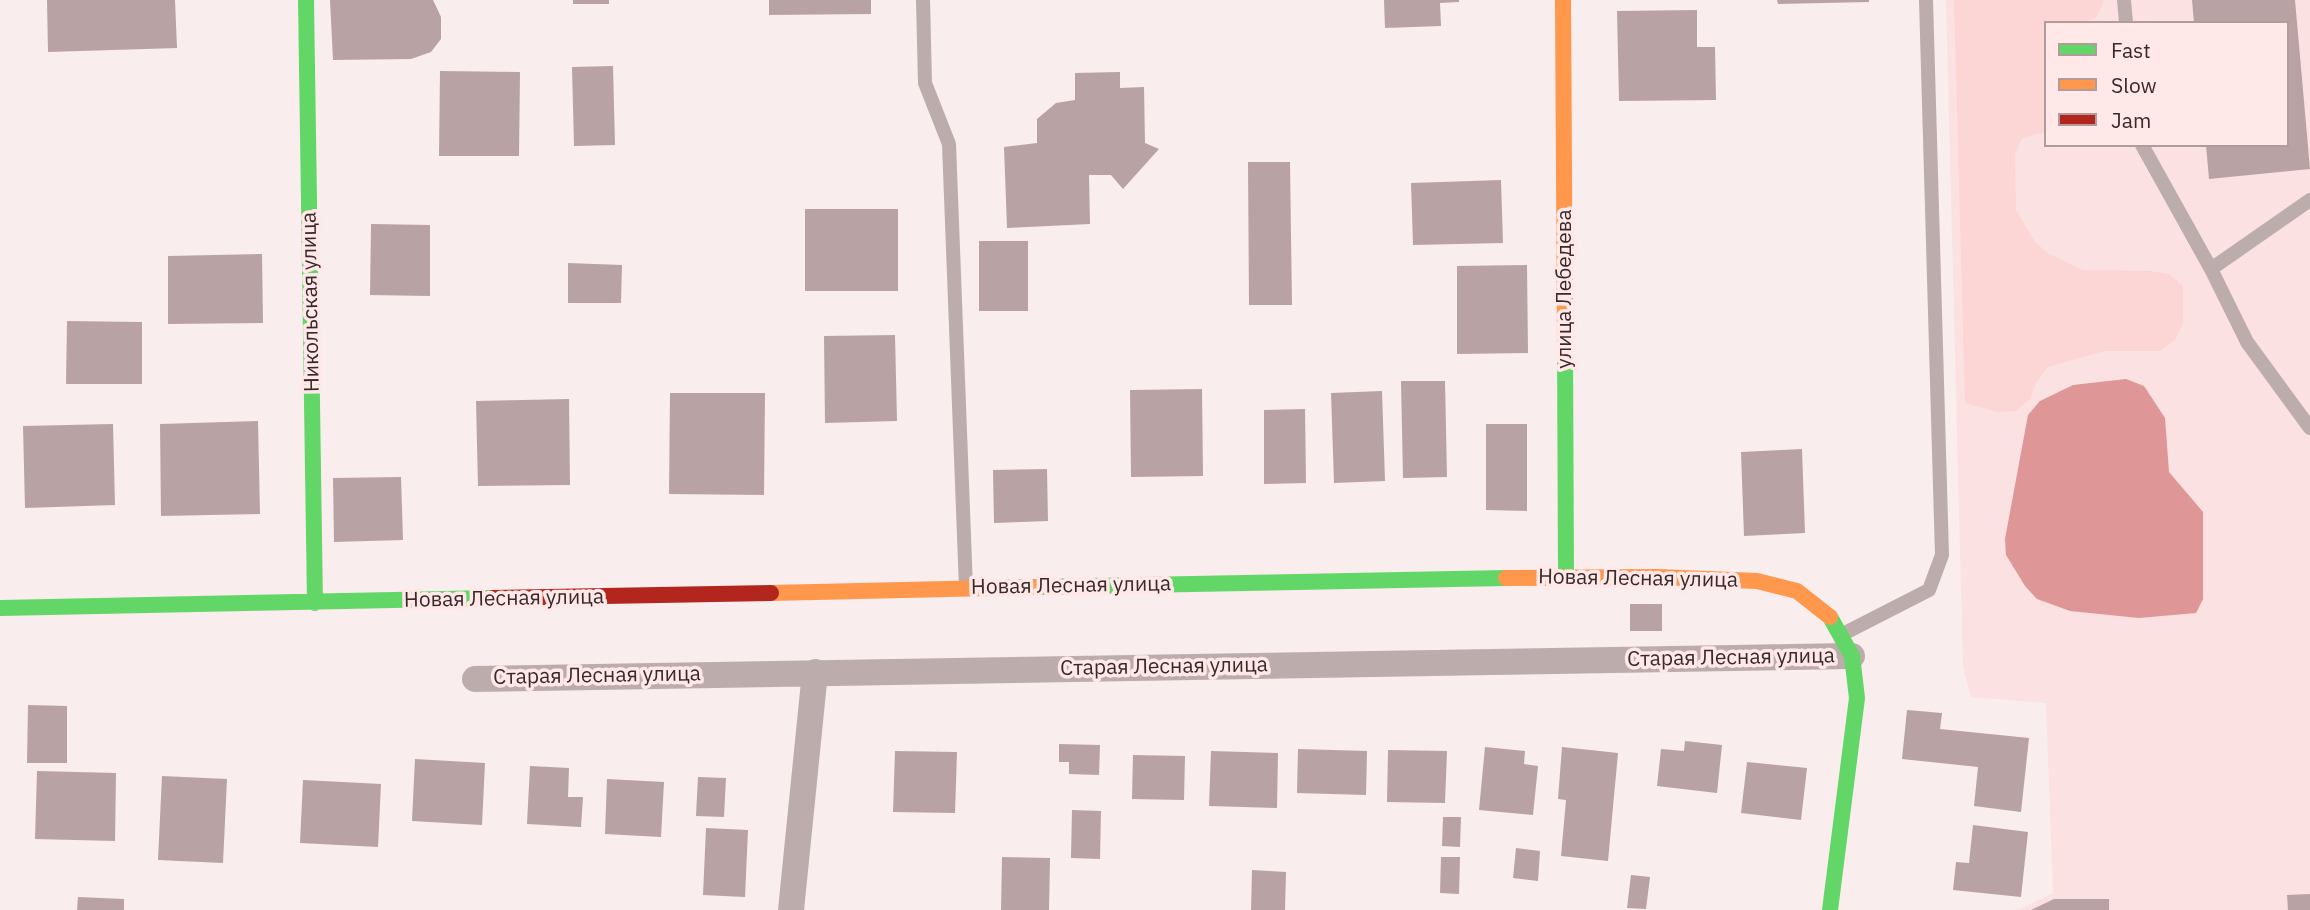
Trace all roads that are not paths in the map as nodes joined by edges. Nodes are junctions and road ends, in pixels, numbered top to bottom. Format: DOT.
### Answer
graph roads {
  1 [pos="306,0"];
  2 [pos="923,0"];
  3 [pos="1563,0"];
  4 [pos="1926,0"];
  5 [pos="2124,0"];
  6 [pos="2126,21"];
  7 [pos="2143,147"];
  8 [pos="2310,200"];
  9 [pos="2211,268"];
  10 [pos="2310,428"];
  11 [pos="1566,577"];
  12 [pos="966,588"];
  13 [pos="315,603"];
  14 [pos="0,608"];
  15 [pos="1846,646"];
  16 [pos="815,672"];
  17 [pos="475,679"];
  18 [pos="791,910"];
  19 [pos="1830,910"];
  1 -- 13 [label="street, Никольская улица"];
  2 -- 12 [label="lane"];
  3 -- 11 [label="street, улица Лебедева"];
  4 -- 15 [label="lane"];
  5 -- 6 [label="lane"];
  7 -- 9 [label="lane"];
  8 -- 9 [label="lane"];
  9 -- 10 [label="lane"];
  11 -- 12 [label="street, Новая Лесная улица"];
  11 -- 15 [label="street, Новая Лесная улица"];
  12 -- 13 [label="street, Новая Лесная улица"];
  13 -- 14 [label="street, Новая Лесная улица"];
  15 -- 16 [label="street, Старая Лесная улица"];
  15 -- 19 [label="street, Новая Лесная улица"];
  16 -- 17 [label="street, Старая Лесная улица"];
  16 -- 18 [label="street"];
}
